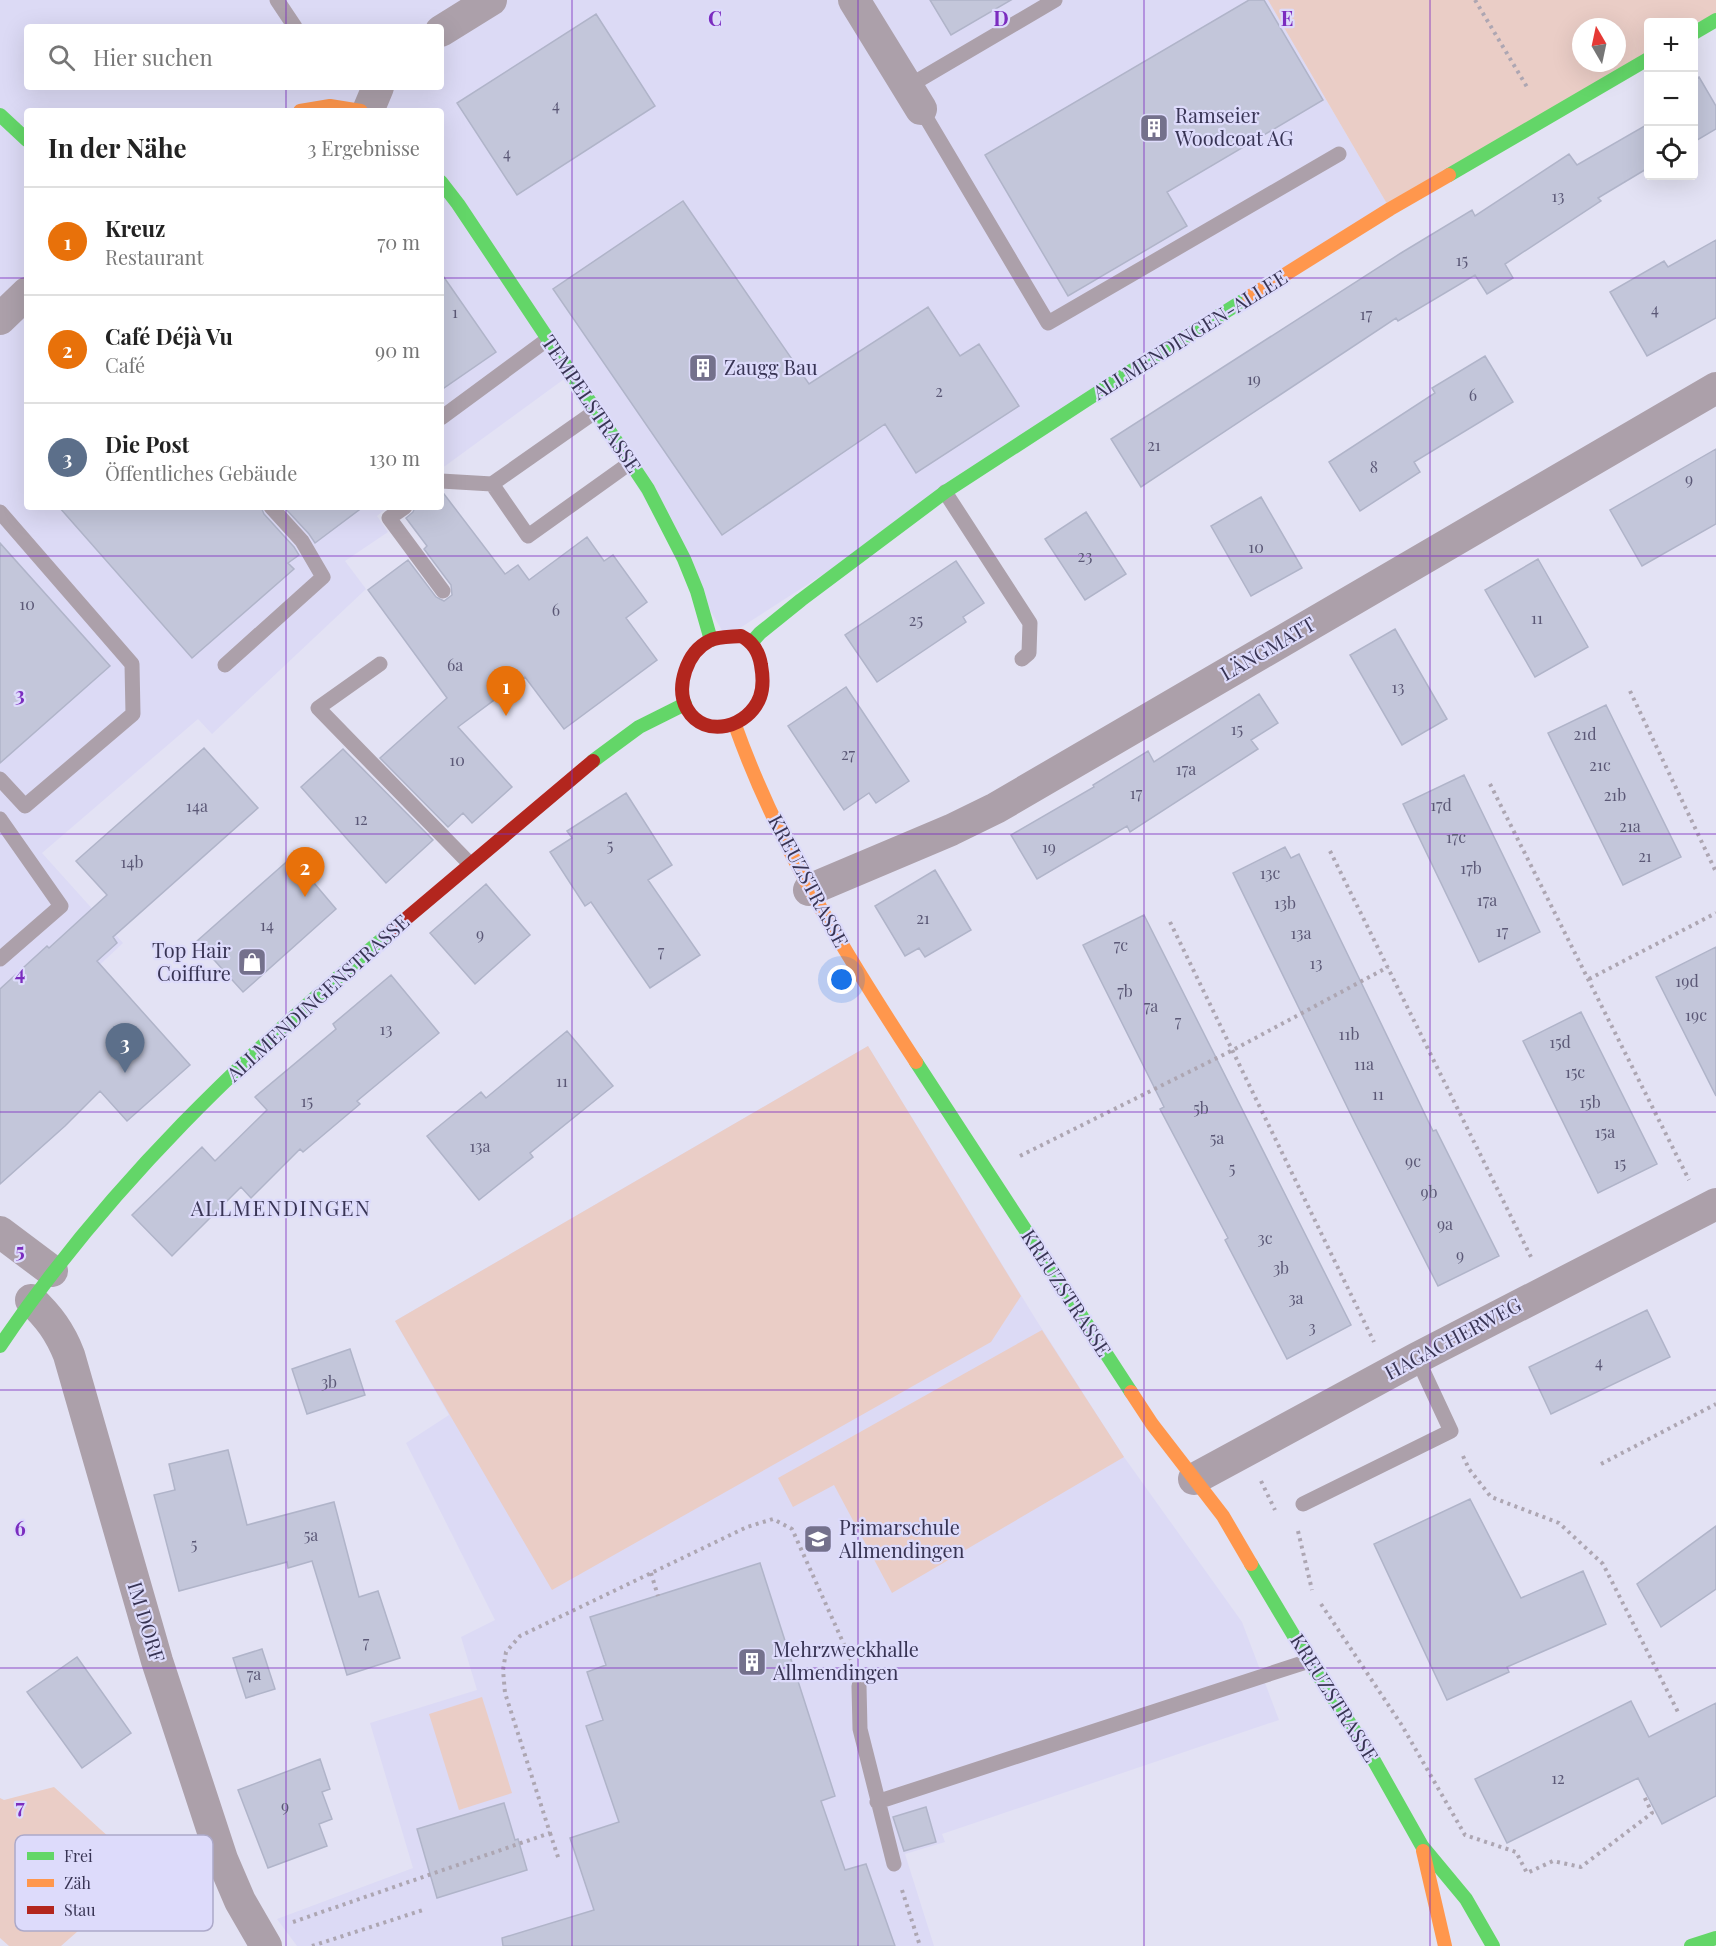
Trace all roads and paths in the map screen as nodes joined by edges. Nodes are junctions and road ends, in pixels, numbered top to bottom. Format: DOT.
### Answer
graph roads {
  1 [pos="277,0"];
  2 [pos="491,0"];
  3 [pos="854,0"];
  4 [pos="1055,0"];
  5 [pos="1475,0"];
  6 [pos="1716,20"];
  7 [pos="294,24"];
  8 [pos="444,29"];
  9 [pos="1698,31"];
  10 [pos="1644,61"];
  11 [pos="377,90"];
  12 [pos="914,98"];
  13 [pos="316,108"];
  14 [pos="351,108"];
  15 [pos="369,108"];
  16 [pos="0,115"];
  17 [pos="1546,119"];
  18 [pos="24,137"];
  19 [pos="1339,154"];
  20 [pos="444,186"];
  21 [pos="548,339"];
  22 [pos="1716,388"];
  23 [pos="596,411"];
  24 [pos="444,416"];
  25 [pos="630,463"];
  26 [pos="444,481"];
  27 [pos="492,484"];
  28 [pos="945,492"];
  29 [pos="274,510"];
  30 [pos="401,510"];
  31 [pos="0,513"];
  32 [pos="442,591"];
  33 [pos="711,640"];
  34 [pos="752,642"];
  35 [pos="1022,658"];
  36 [pos="380,664"];
  37 [pos="225,665"];
  38 [pos="1630,692"];
  39 [pos="685,704"];
  40 [pos="735,725"];
  41 [pos="0,779"];
  42 [pos="1490,784"];
  43 [pos="0,819"];
  44 [pos="1330,851"];
  45 [pos="470,864"];
  46 [pos="1716,872"];
  47 [pos="809,890"];
  48 [pos="1716,913"];
  49 [pos="1170,922"];
  50 [pos="0,959"];
  51 [pos="1388,968"];
  52 [pos="1589,978"];
  53 [pos="1233,1050"];
  54 [pos="1019,1157"];
  55 [pos="1710,1207"];
  56 [pos="0,1232"];
  57 [pos="52,1271"];
  58 [pos="1547,1290"];
  59 [pos="31,1300"];
  60 [pos="0,1346"];
  61 [pos="1417,1358"];
  62 [pos="1389,1372"];
  63 [pos="1716,1404"];
  64 [pos="1451,1431"];
  65 [pos="1601,1464"];
  66 [pos="1194,1479"];
  67 [pos="1303,1504"];
  68 [pos="1296,1521"];
  69 [pos="651,1573"];
  70 [pos="658,1596"];
  71 [pos="1309,1661"];
  72 [pos="859,1686"];
  73 [pos="1679,1714"];
  74 [pos="1643,1794"];
  75 [pos="877,1802"];
  76 [pos="550,1833"];
  77 [pos="1422,1846"];
  78 [pos="559,1860"];
  79 [pos="894,1864"];
  80 [pos="426,1909"];
  81 [pos="289,1924"];
  82 [pos="1716,1938"];
  83 [pos="266,1946"];
  84 [pos="312,1946"];
  85 [pos="920,1946"];
  86 [pos="1445,1946"];
  87 [pos="1493,1946"];
  88 [pos="1691,1946"];
  1 -- 7 [label="lane"];
  2 -- 8 [label="street"];
  3 -- 12 [label="street"];
  4 -- 12 [label="lane"];
  5 -- 17 [label="path"];
  6 -- 9 [label="street"];
  10 -- 17 [label="street, ALLMENDINGEN-ALLEE"];
  11 -- 15 [label="street"];
  12 -- 19 [label="lane"];
  13 -- 14 [label="street"];
  16 -- 18 [label="street"];
  17 -- 28 [label="street, ALLMENDINGEN-ALLEE"];
  20 -- 21 [label="street, TEMPELSTRASSE"];
  21 -- 23 [label="street, TEMPELSTRASSE"];
  21 -- 24 [label="lane"];
  22 -- 47 [label="street, LÄNGMATT"];
  23 -- 25 [label="street, TEMPELSTRASSE"];
  23 -- 27 [label="lane"];
  25 -- 27 [label="lane"];
  25 -- 33 [label="street, TEMPELSTRASSE"];
  26 -- 27 [label="lane"];
  28 -- 34 [label="street, ALLMENDINGEN-ALLEE"];
  28 -- 35 [label="lane"];
  29 -- 37 [label="lane"];
  30 -- 32 [label="lane"];
  31 -- 41 [label="lane"];
  33 -- 34 [label="street"];
  33 -- 39 [label="street"];
  34 -- 40 [label="street"];
  36 -- 45 [label="lane"];
  38 -- 46 [label="path"];
  39 -- 40 [label="street"];
  39 -- 45 [label="street, ALLMENDINGENSTRASSE"];
  40 -- 47 [label="street, KREUZSTRASSE"];
  42 -- 52 [label="path"];
  43 -- 50 [label="lane"];
  44 -- 51 [label="path"];
  45 -- 57 [label="street, ALLMENDINGENSTRASSE"];
  47 -- 66 [label="street, KREUZSTRASSE"];
  48 -- 52 [label="path"];
  49 -- 53 [label="path"];
  51 -- 53 [label="path"];
  51 -- 58 [label="path"];
  52 -- 55 [label="path"];
  53 -- 54 [label="path"];
  53 -- 62 [label="path"];
  55 -- 58 [label="street, HAGACHERWEG"];
  56 -- 57 [label="street"];
  57 -- 59 [label="street, ALLMENDINGENSTRASSE"];
  58 -- 61 [label="street, HAGACHERWEG"];
  59 -- 60 [label="street, ALLMENDINGENSTRASSE"];
  59 -- 83 [label="street, IM DORF"];
  61 -- 62 [label="street, HAGACHERWEG"];
  61 -- 64 [label="lane"];
  62 -- 66 [label="street, HAGACHERWEG"];
  63 -- 65 [label="path"];
  64 -- 67 [label="lane"];
  64 -- 73 [label="path"];
  66 -- 71 [label="street, KREUZSTRASSE"];
  68 -- 74 [label="path"];
  69 -- 70 [label="path"];
  69 -- 72 [label="path"];
  69 -- 76 [label="path"];
  71 -- 75 [label="lane"];
  71 -- 77 [label="street, KREUZSTRASSE"];
  72 -- 75 [label="lane"];
  75 -- 79 [label="lane"];
  76 -- 78 [label="path"];
  76 -- 81 [label="path"];
  77 -- 86 [label="street, KREUZSTRASSE"];
  77 -- 87 [label="street, KREUZSTRASSE"];
  79 -- 85 [label="path"];
  80 -- 84 [label="path"];
  82 -- 88 [label="street"];
}
